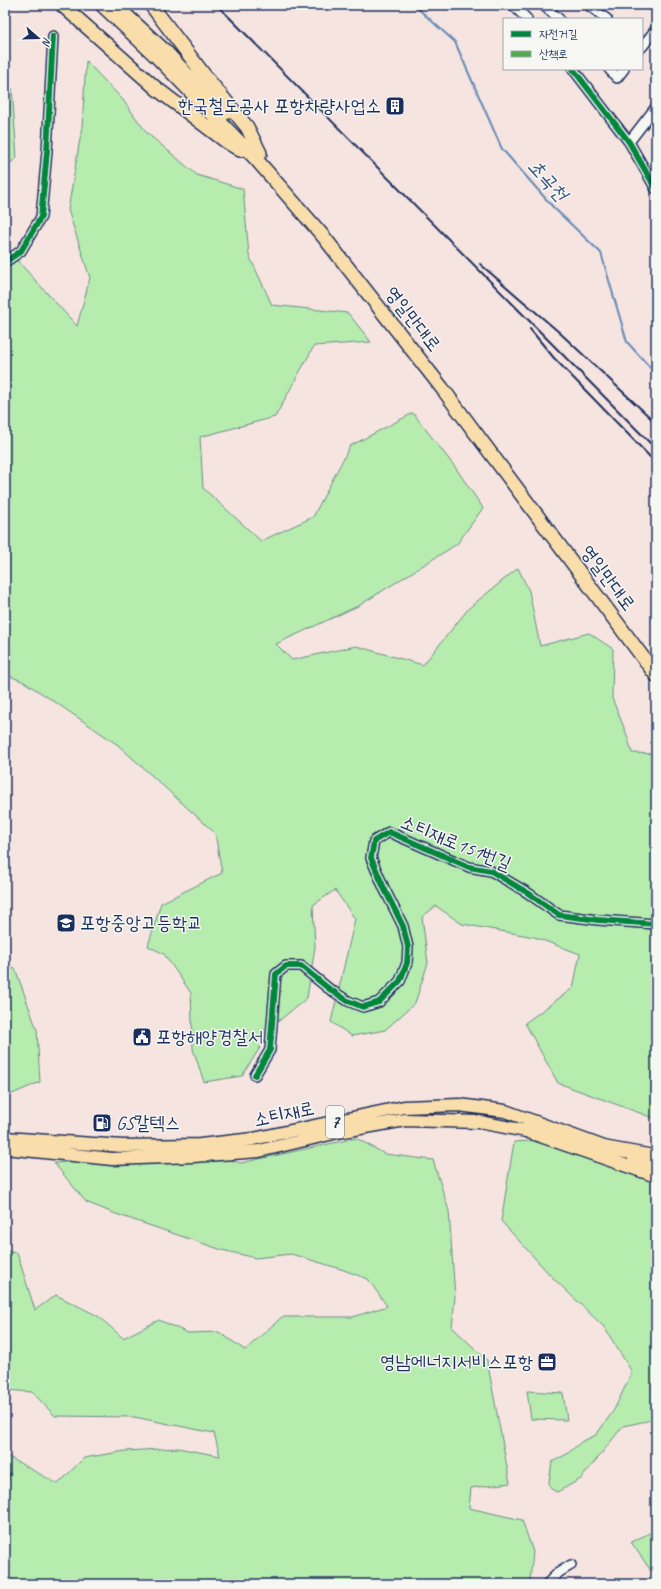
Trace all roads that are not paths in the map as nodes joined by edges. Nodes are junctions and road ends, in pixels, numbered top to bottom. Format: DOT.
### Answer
graph roads {
  1 [pos="152,5"];
  2 [pos="513,5"];
  3 [pos="543,5"];
  4 [pos="588,5"];
  5 [pos="653,5"];
  6 [pos="67,7"];
  7 [pos="111,7"];
  8 [pos="656,7"];
  9 [pos="526,18"];
  10 [pos="558,18"];
  11 [pos="607,18"];
  12 [pos="656,29"];
  13 [pos="53,36"];
  14 [pos="643,45"];
  15 [pos="573,70"];
  16 [pos="610,70"];
  17 [pos="623,70"];
  18 [pos="656,107"];
  19 [pos="629,142"];
  20 [pos="258,155"];
  21 [pos="656,189"];
  22 [pos="5,262"];
  23 [pos="656,662"];
  24 [pos="656,675"];
  25 [pos="656,924"];
  26 [pos="255,1075"];
  27 [pos="5,1138"];
  28 [pos="5,1148"];
  29 [pos="606,1148"];
  30 [pos="656,1157"];
  31 [pos="656,1165"];
  32 [pos="656,1176"];
  33 [pos="571,1565"];
  34 [pos="547,1584"];
  1 -- 20 [label="highway"];
  2 -- 9 [label="street"];
  3 -- 10 [label="street"];
  4 -- 11 [label="street"];
  5 -- 8 [label="street"];
  6 -- 20 [label="highway"];
  7 -- 20 [label="highway, 영일만대로"];
  12 -- 14 [label="street"];
  13 -- 22 [label="street"];
  15 -- 19 [label="street"];
  16 -- 17 [label="street"];
  18 -- 19 [label="street"];
  19 -- 21 [label="street"];
  20 -- 23 [label="highway, 영일만대로"];
  20 -- 24 [label="highway, 영일만대로"];
  25 -- 26 [label="street, 소티재로151번길"];
  27 -- 29 [label="main road, 소티재로 / 7"];
  28 -- 32 [label="main road, 소티재로 / 7"];
  29 -- 30 [label="highway"];
  29 -- 31 [label="main road, 소티재로 / 7"];
  33 -- 34 [label="street"];
}
